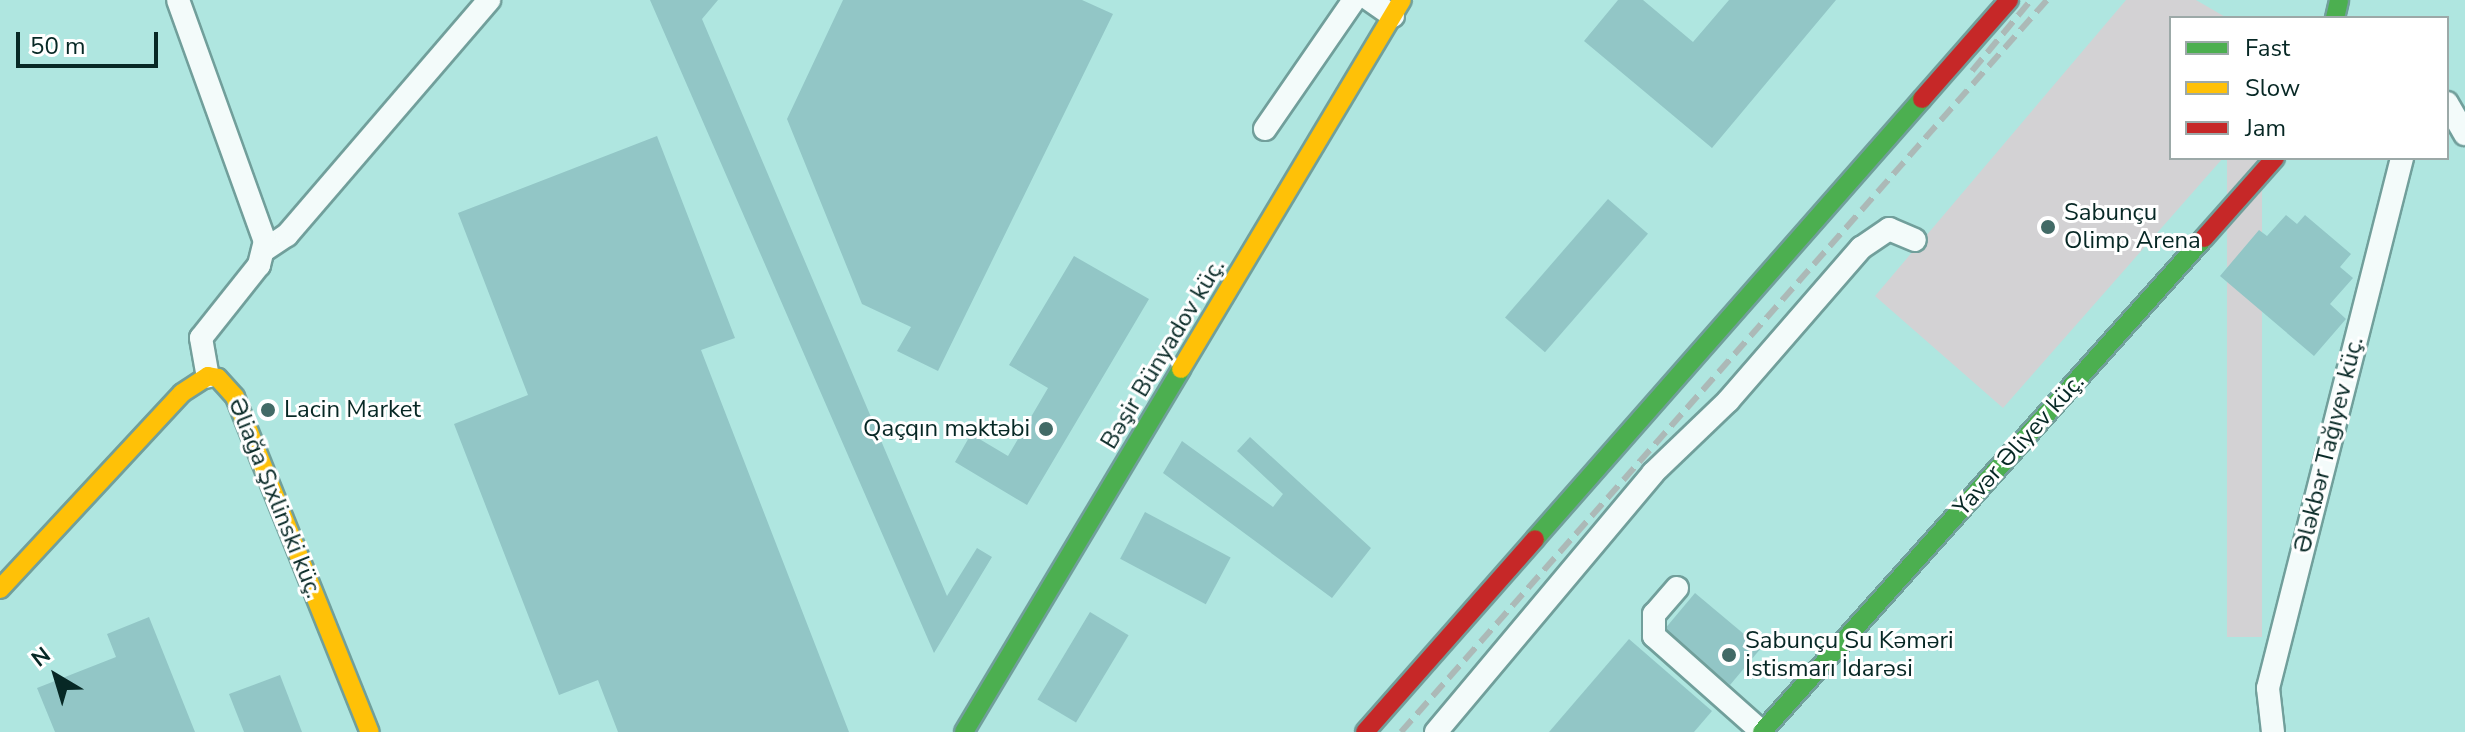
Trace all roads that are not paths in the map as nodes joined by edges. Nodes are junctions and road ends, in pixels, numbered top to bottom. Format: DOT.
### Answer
graph roads {
  1 [pos="178,0"];
  2 [pos="489,0"];
  3 [pos="1354,0"];
  4 [pos="1370,0"];
  5 [pos="2009,0"];
  6 [pos="1398,8"];
  7 [pos="2449,106"];
  8 [pos="1265,129"];
  9 [pos="2465,134"];
  10 [pos="2273,160"];
  11 [pos="2401,160"];
  12 [pos="1915,240"];
  13 [pos="263,251"];
  14 [pos="208,376"];
  15 [pos="1677,588"];
  16 [pos="0,589"];
  17 [pos="370,732"];
  18 [pos="964,732"];
  19 [pos="1365,732"];
  20 [pos="1436,732"];
  21 [pos="1762,732"];
  22 [pos="2273,732"];
  1 -- 13 [label="street"];
  2 -- 13 [label="street"];
  3 -- 8 [label="street"];
  4 -- 6 [label="street"];
  5 -- 19 [label="street"];
  6 -- 18 [label="street, Bəşir Bünyadov küç."];
  7 -- 9 [label="street"];
  10 -- 21 [label="street, Yavər Əliyev küç."];
  11 -- 22 [label="street, Ələkbər Tağıyev küç."];
  12 -- 20 [label="street"];
  13 -- 14 [label="street"];
  14 -- 16 [label="street, Əliağa Şıxlinski küç."];
  14 -- 17 [label="street, Əliağa Şıxlinski küç."];
  15 -- 21 [label="street"];
}
